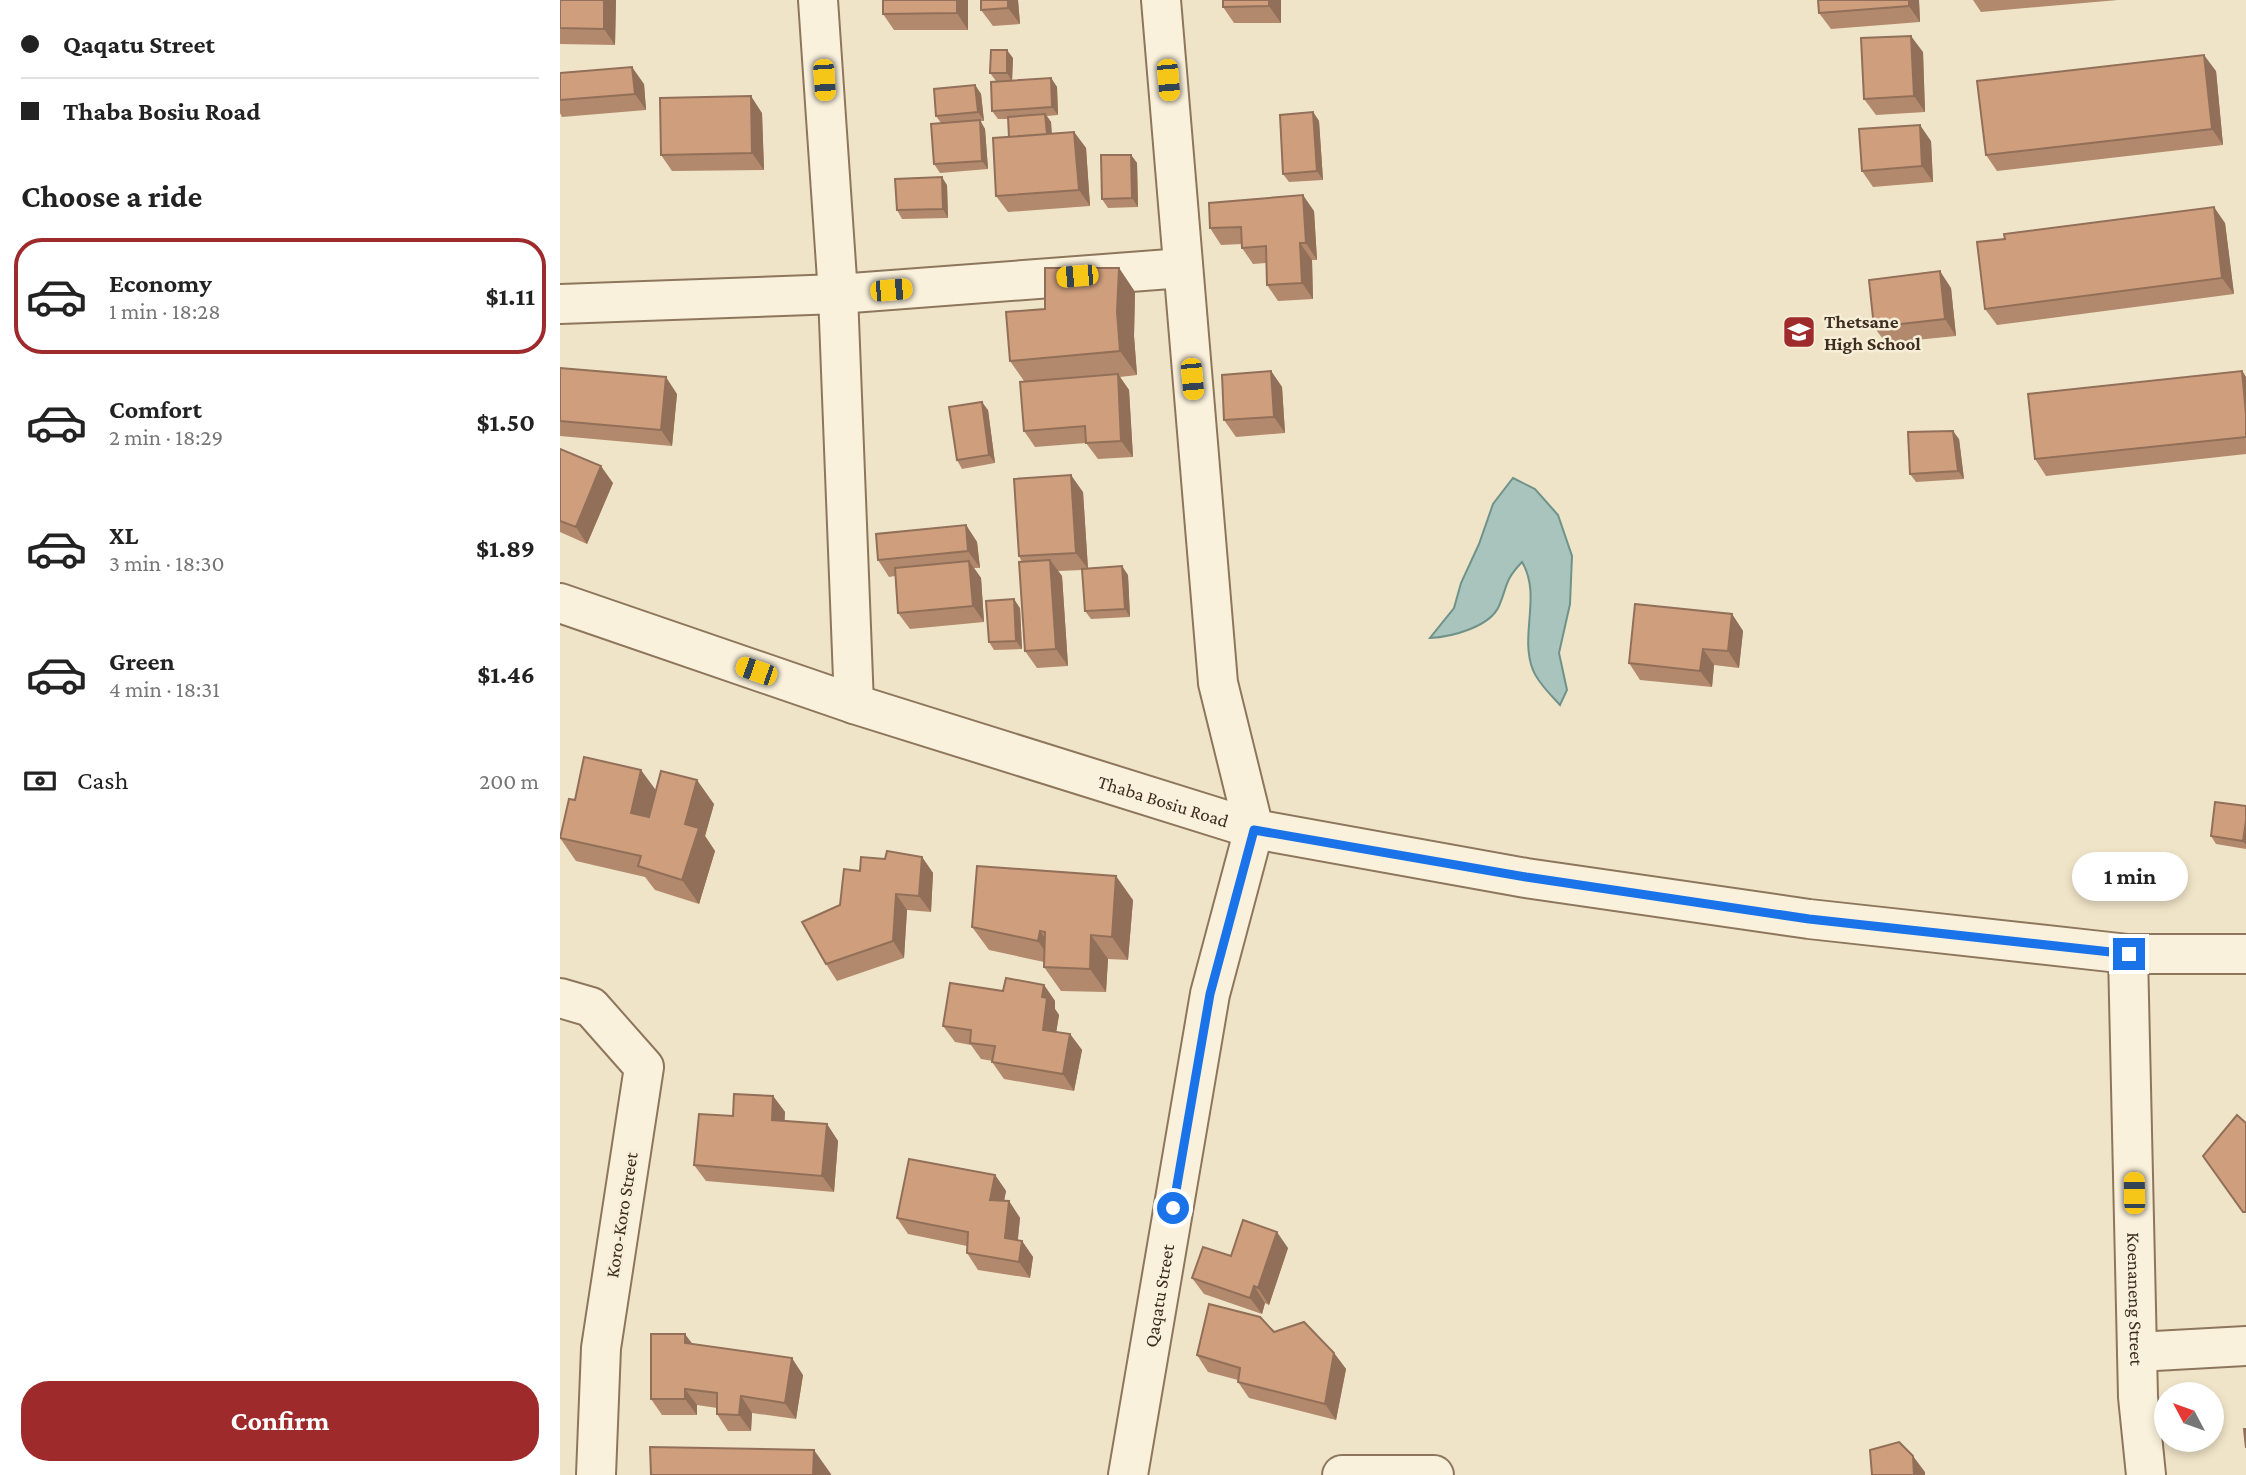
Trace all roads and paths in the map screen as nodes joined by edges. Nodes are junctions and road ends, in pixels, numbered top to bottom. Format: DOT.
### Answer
graph roads {
  1 [pos="818,0"];
  2 [pos="1161,0"];
  3 [pos="1183,268"];
  4 [pos="838,294"];
  5 [pos="560,304"];
  6 [pos="560,603"];
  7 [pos="853,704"];
  8 [pos="1254,830"];
  9 [pos="2129,954"];
  10 [pos="2246,954"];
  11 [pos="560,998"];
  12 [pos="2246,1346"];
  13 [pos="2137,1352"];
  14 [pos="596,1475"];
  15 [pos="1128,1475"];
  16 [pos="1342,1475"];
  17 [pos="1434,1475"];
  18 [pos="2146,1475"];
  1 -- 4 [label="street"];
  2 -- 3 [label="street"];
  3 -- 4 [label="street"];
  3 -- 8 [label="street"];
  4 -- 5 [label="street"];
  4 -- 7 [label="street"];
  6 -- 7 [label="street, Thaba Bosiu Road"];
  7 -- 8 [label="street, Thaba Bosiu Road"];
  8 -- 9 [label="street, Thaba Bosiu Road"];
  8 -- 15 [label="street, Qaqatu Street"];
  9 -- 10 [label="street, Thaba Bosiu Road"];
  9 -- 13 [label="street, Koenaneng Street"];
  11 -- 14 [label="street, Koro-Koro Street"];
  12 -- 13 [label="street"];
  13 -- 18 [label="street, Koenaneng Street"];
  16 -- 17 [label="street"];
}
